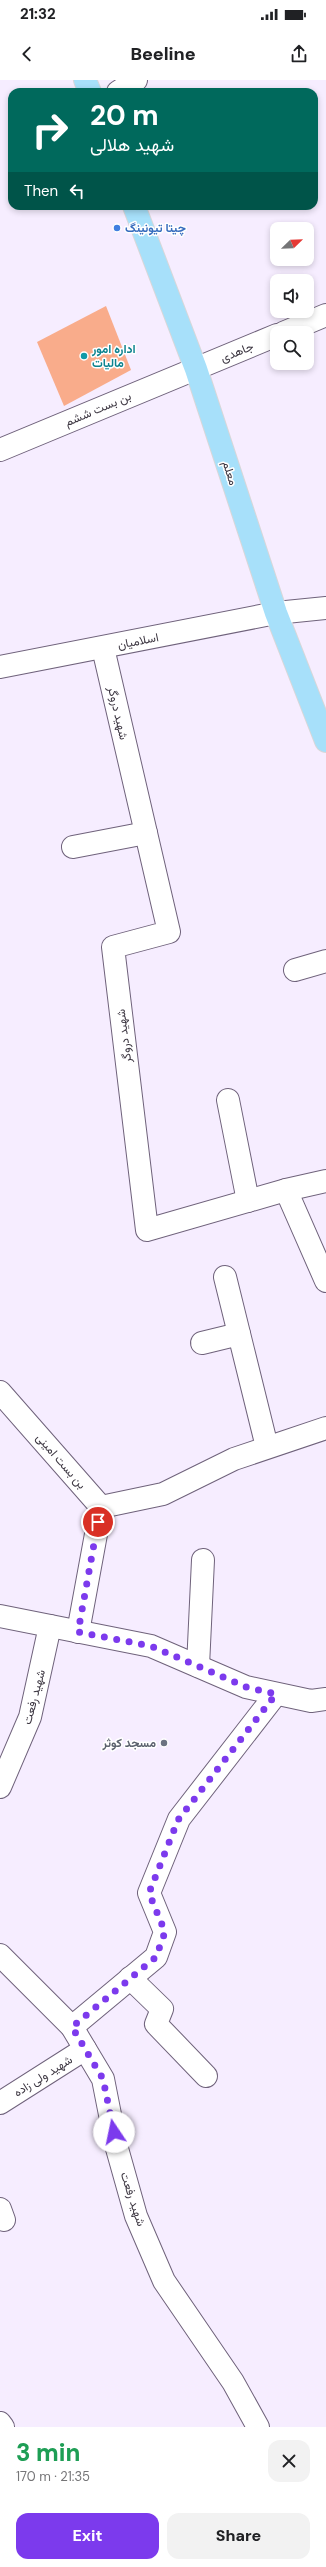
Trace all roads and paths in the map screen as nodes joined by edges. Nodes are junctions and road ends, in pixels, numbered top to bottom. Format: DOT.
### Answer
graph roads {
  1 [pos="136,80"];
  2 [pos="124,88"];
  3 [pos="136,210"];
  4 [pos="326,315"];
  5 [pos="300,326"];
  6 [pos="270,338"];
  7 [pos="196,369"];
  8 [pos="0,450"];
  9 [pos="326,608"];
  10 [pos="276,613"];
  11 [pos="103,648"];
  12 [pos="0,667"];
  13 [pos="326,741"];
  14 [pos="146,833"];
  15 [pos="73,848"];
  16 [pos="326,961"];
  17 [pos="296,970"];
  18 [pos="228,1100"];
  19 [pos="326,1181"];
  20 [pos="286,1190"];
  21 [pos="248,1201"];
  22 [pos="225,1277"];
  23 [pos="326,1281"];
  24 [pos="239,1334"];
  25 [pos="202,1343"];
  26 [pos="0,1392"];
  27 [pos="326,1428"];
  28 [pos="267,1448"];
  29 [pos="101,1507"];
  30 [pos="203,1560"];
  31 [pos="0,1616"];
  32 [pos="50,1626"];
  33 [pos="78,1632"];
  34 [pos="198,1666"];
  35 [pos="276,1694"];
  36 [pos="326,1699"];
  37 [pos="0,1787"];
  38 [pos="0,1955"];
  39 [pos="130,1978"];
  40 [pos="72,2027"];
  41 [pos="86,2050"];
  42 [pos="206,2076"];
  43 [pos="0,2103"];
  44 [pos="0,2423"];
  45 [pos="3,2427"];
  46 [pos="258,2427"];
  1 -- 2 [label="street"];
  3 -- 7 [label="main road, معلم"];
  4 -- 5 [label="street"];
  6 -- 7 [label="street, جاهدی"];
  7 -- 8 [label="street, بن بست ششم"];
  7 -- 10 [label="main road, معلم"];
  9 -- 10 [label="street, اسلامیان"];
  10 -- 11 [label="street, اسلامیان"];
  10 -- 13 [label="main road, معلم"];
  11 -- 12 [label="street, اسلامیان"];
  11 -- 14 [label="street, شهید دروگر"];
  14 -- 15 [label="street"];
  14 -- 21 [label="street, شهید دروگر"];
  16 -- 17 [label="street"];
  18 -- 21 [label="street"];
  19 -- 20 [label="street, شهید دروگر"];
  20 -- 21 [label="street, شهید دروگر"];
  20 -- 23 [label="street"];
  22 -- 24 [label="street"];
  24 -- 25 [label="street"];
  24 -- 28 [label="street"];
  26 -- 29 [label="street, بن بست امینی"];
  27 -- 28 [label="street"];
  28 -- 29 [label="street"];
  29 -- 33 [label="street"];
  30 -- 34 [label="street"];
  31 -- 32 [label="street"];
  32 -- 33 [label="street"];
  32 -- 37 [label="street, شهید رفعت"];
  33 -- 34 [label="street"];
  34 -- 35 [label="street"];
  35 -- 36 [label="street"];
  35 -- 39 [label="street"];
  38 -- 40 [label="street, شهید رفعت"];
  39 -- 40 [label="street"];
  39 -- 42 [label="street"];
  40 -- 41 [label="street, شهید رفعت"];
  41 -- 43 [label="street, شهید ولی زاده"];
  41 -- 46 [label="street, شهید رفعت"];
  44 -- 45 [label="street"];
}
